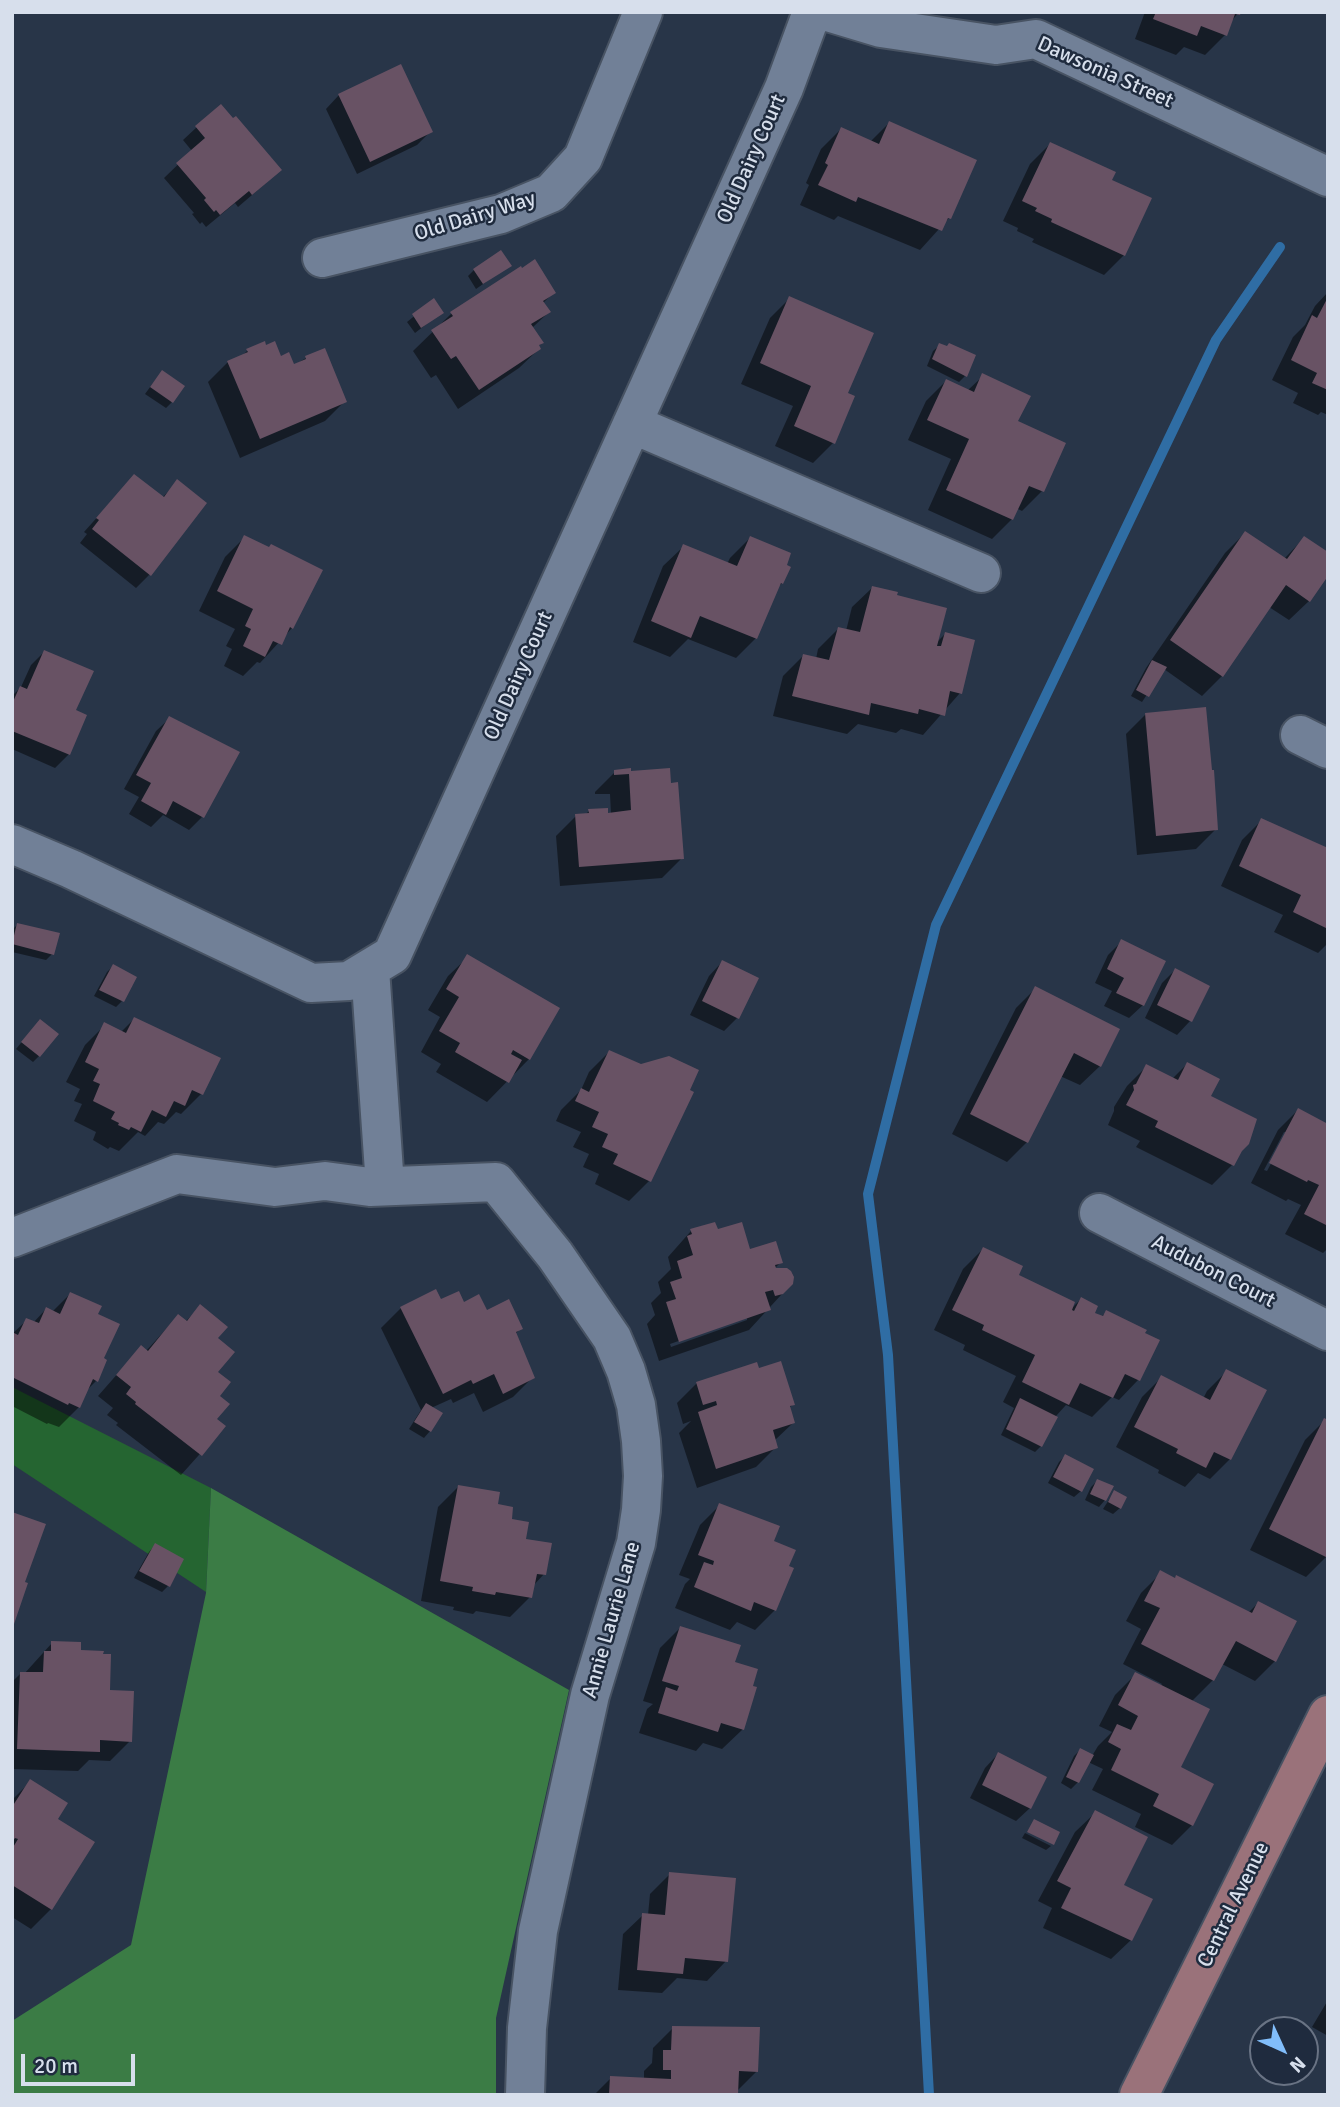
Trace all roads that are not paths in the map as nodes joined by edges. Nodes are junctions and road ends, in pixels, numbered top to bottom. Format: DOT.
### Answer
graph roads {
  1 [pos="643,12"];
  2 [pos="812,12"];
  3 [pos="828,12"];
  4 [pos="1035,25"];
  5 [pos="1328,177"];
  6 [pos="322,258"];
  7 [pos="632,424"];
  8 [pos="981,573"];
  9 [pos="12,844"];
  10 [pos="370,969"];
  11 [pos="385,1186"];
  12 [pos="1098,1213"];
  13 [pos="12,1238"];
  14 [pos="1328,1331"];
  15 [pos="1328,1715"];
  16 [pos="525,2095"];
  17 [pos="1139,2095"];
  1 -- 6 [label="street, Old Dairy Way"];
  2 -- 7 [label="street, Old Dairy Court"];
  3 -- 4 [label="street, Dawsonia Street"];
  4 -- 5 [label="street, Dawsonia Street"];
  7 -- 8 [label="street"];
  7 -- 10 [label="street, Old Dairy Court"];
  9 -- 10 [label="street, Old Dairy Court"];
  10 -- 11 [label="street"];
  11 -- 13 [label="street"];
  11 -- 16 [label="street, Annie Laurie Lane"];
  12 -- 14 [label="street, Audubon Court"];
  15 -- 17 [label="main road, Central Avenue"];
}
